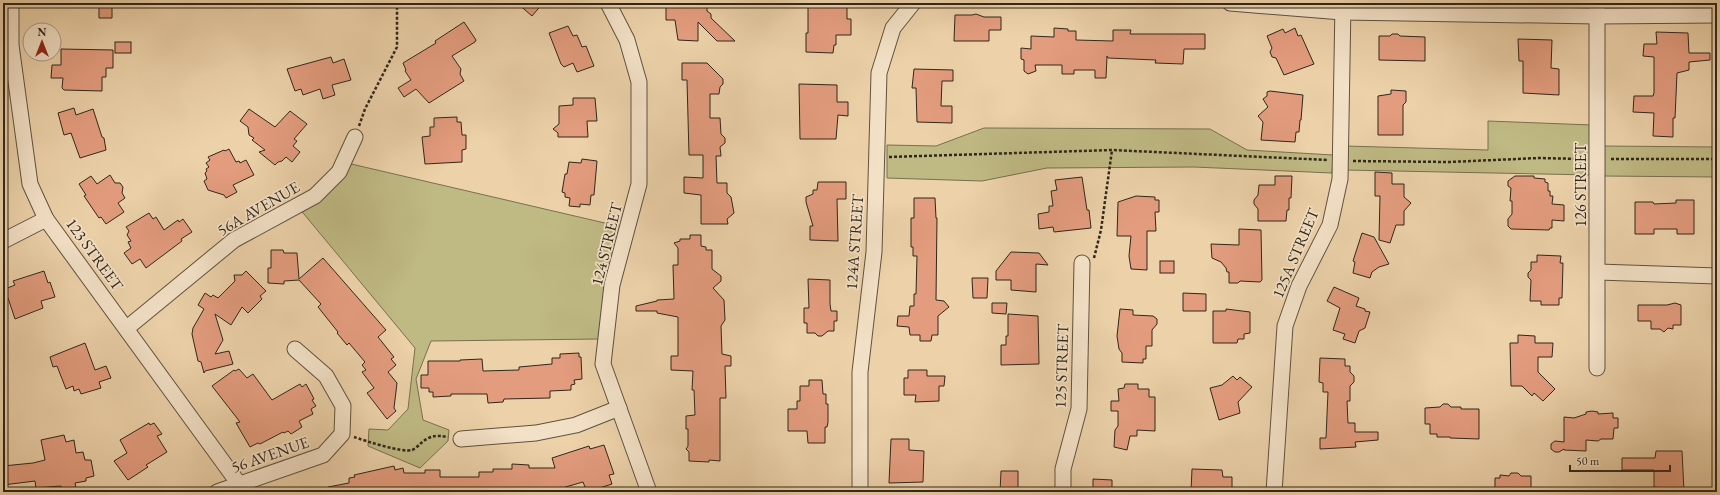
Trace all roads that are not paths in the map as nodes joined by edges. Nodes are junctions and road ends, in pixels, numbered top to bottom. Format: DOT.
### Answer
graph roads {
  1 [pos="11,3"];
  2 [pos="608,3"];
  3 [pos="912,3"];
  4 [pos="1230,3"];
  5 [pos="1342,8"];
  6 [pos="1597,9"];
  7 [pos="1717,15"];
  8 [pos="355,137"];
  9 [pos="46,218"];
  10 [pos="3,241"];
  11 [pos="1082,263"];
  12 [pos="1598,272"];
  13 [pos="1717,276"];
  14 [pos="127,328"];
  15 [pos="295,349"];
  16 [pos="1597,368"];
  17 [pos="619,408"];
  18 [pos="461,439"];
  19 [pos="239,488"];
  20 [pos="217,492"];
  21 [pos="649,492"];
  22 [pos="860,492"];
  23 [pos="1063,492"];
  24 [pos="1274,492"];
  1 -- 9 [label="street, 123 STREET"];
  2 -- 17 [label="street, 124 STREET"];
  3 -- 22 [label="street, 124A STREET"];
  4 -- 5 [label="street"];
  5 -- 6 [label="street"];
  5 -- 24 [label="street, 125A STREET"];
  6 -- 7 [label="street"];
  6 -- 12 [label="street, 126 STREET"];
  8 -- 14 [label="street, 56A AVENUE"];
  9 -- 10 [label="street"];
  9 -- 14 [label="street, 123 STREET"];
  11 -- 23 [label="street, 125 STREET"];
  12 -- 13 [label="street"];
  12 -- 16 [label="street, 126 STREET"];
  14 -- 19 [label="street, 123 STREET"];
  15 -- 19 [label="street, 56 AVENUE"];
  17 -- 18 [label="street"];
  17 -- 21 [label="street, 124 STREET"];
  19 -- 20 [label="street, 56 AVENUE"];
}
